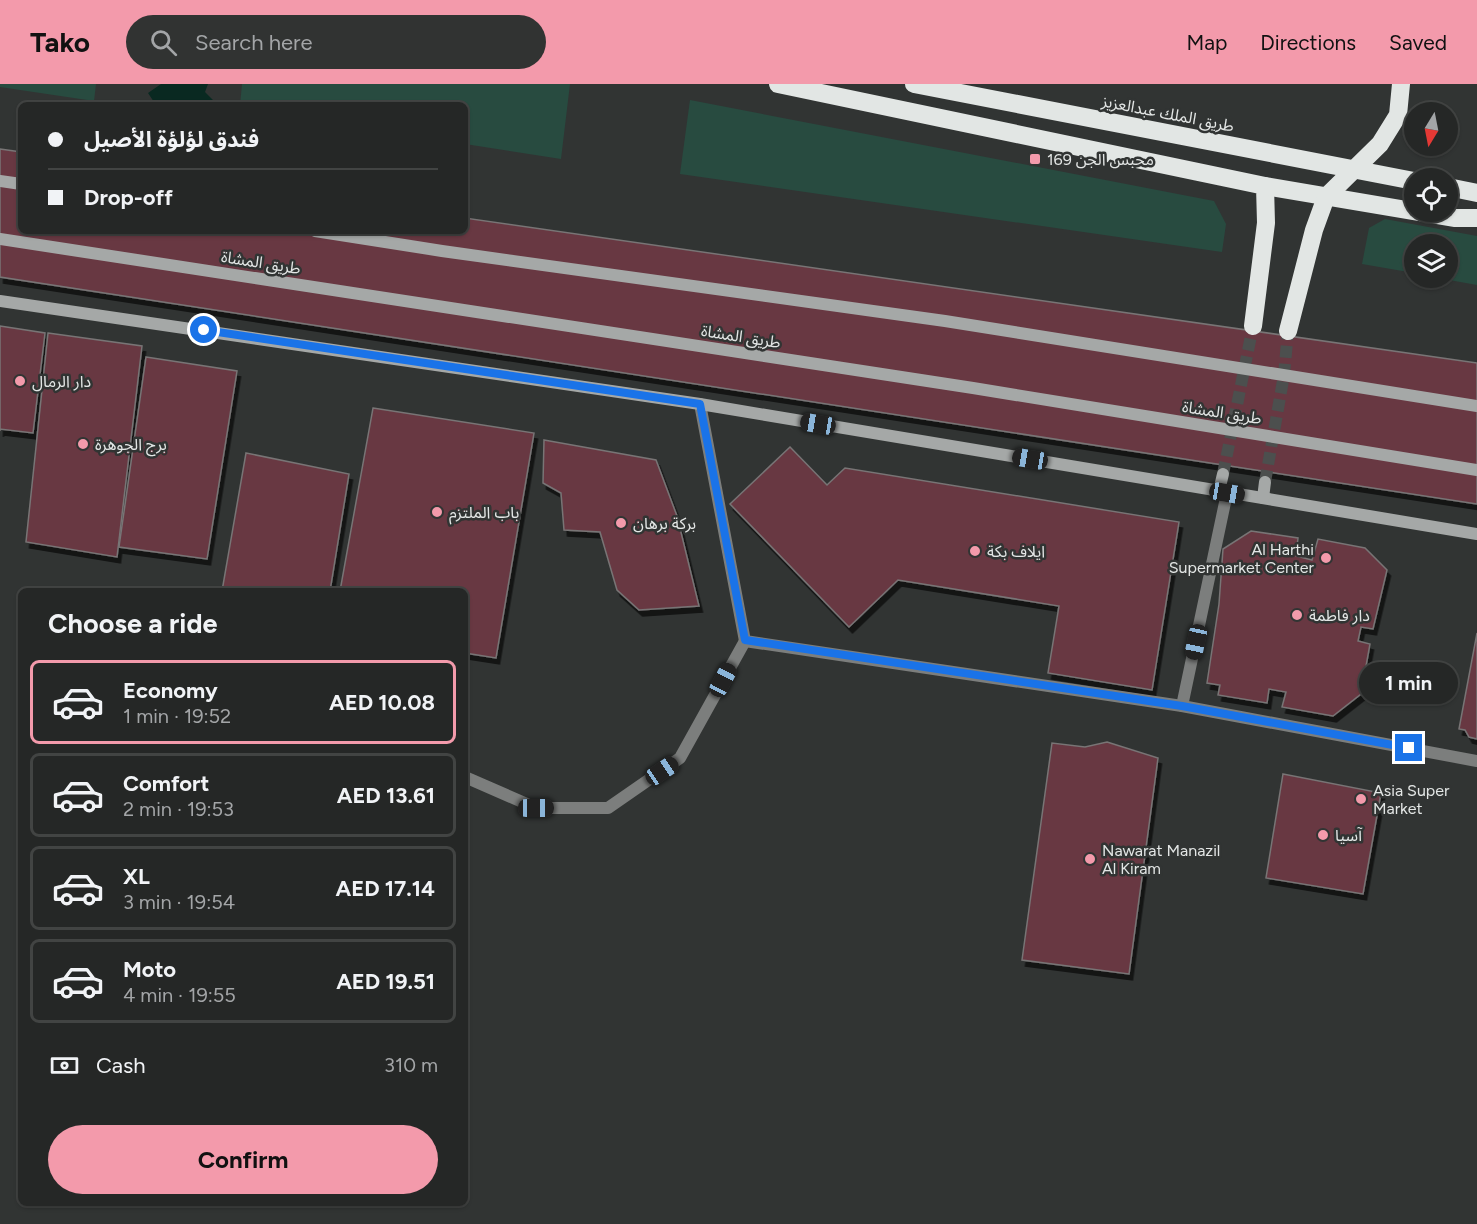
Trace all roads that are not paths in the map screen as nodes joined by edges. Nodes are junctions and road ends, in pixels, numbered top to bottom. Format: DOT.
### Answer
graph roads {
  1 [pos="778,84"];
  2 [pos="914,84"];
  3 [pos="1401,84"];
  4 [pos="1357,169"];
  5 [pos="1404,179"];
  6 [pos="0,181"];
  7 [pos="18,184"];
  8 [pos="1265,186"];
  9 [pos="1458,190"];
  10 [pos="1477,193"];
  11 [pos="1326,197"];
  12 [pos="1477,218"];
  13 [pos="334,234"];
  14 [pos="0,239"];
  15 [pos="0,300"];
  16 [pos="1253,326"];
  17 [pos="1288,331"];
  18 [pos="700,404"];
  19 [pos="1477,406"];
  20 [pos="1477,470"];
  21 [pos="1222,474"];
  22 [pos="1265,482"];
  23 [pos="1223,492"];
  24 [pos="1263,498"];
  25 [pos="1477,534"];
  26 [pos="745,640"];
  27 [pos="1182,706"];
  28 [pos="1477,761"];
  29 [pos="468,778"];
  1 -- 8 [label="highway"];
  2 -- 4 [label="highway, طريق الملك عبدالعزيز"];
  3 -- 4 [label="highway"];
  4 -- 5 [label="highway, طريق الملك عبدالعزيز"];
  4 -- 11 [label="highway"];
  6 -- 7 [label="main road"];
  8 -- 11 [label="highway"];
  8 -- 16 [label="highway"];
  9 -- 10 [label="highway"];
  11 -- 12 [label="highway"];
  11 -- 17 [label="highway"];
  13 -- 19 [label="main road"];
  14 -- 20 [label="main road, طريق المشاة"];
  15 -- 18 [label="main road"];
  18 -- 23 [label="main road"];
  18 -- 26 [label="street"];
  21 -- 23 [label="main road"];
  22 -- 24 [label="main road"];
  23 -- 24 [label="main road"];
  23 -- 27 [label="street"];
  24 -- 25 [label="main road"];
  26 -- 27 [label="street"];
  26 -- 29 [label="street"];
  27 -- 28 [label="street"];
}
